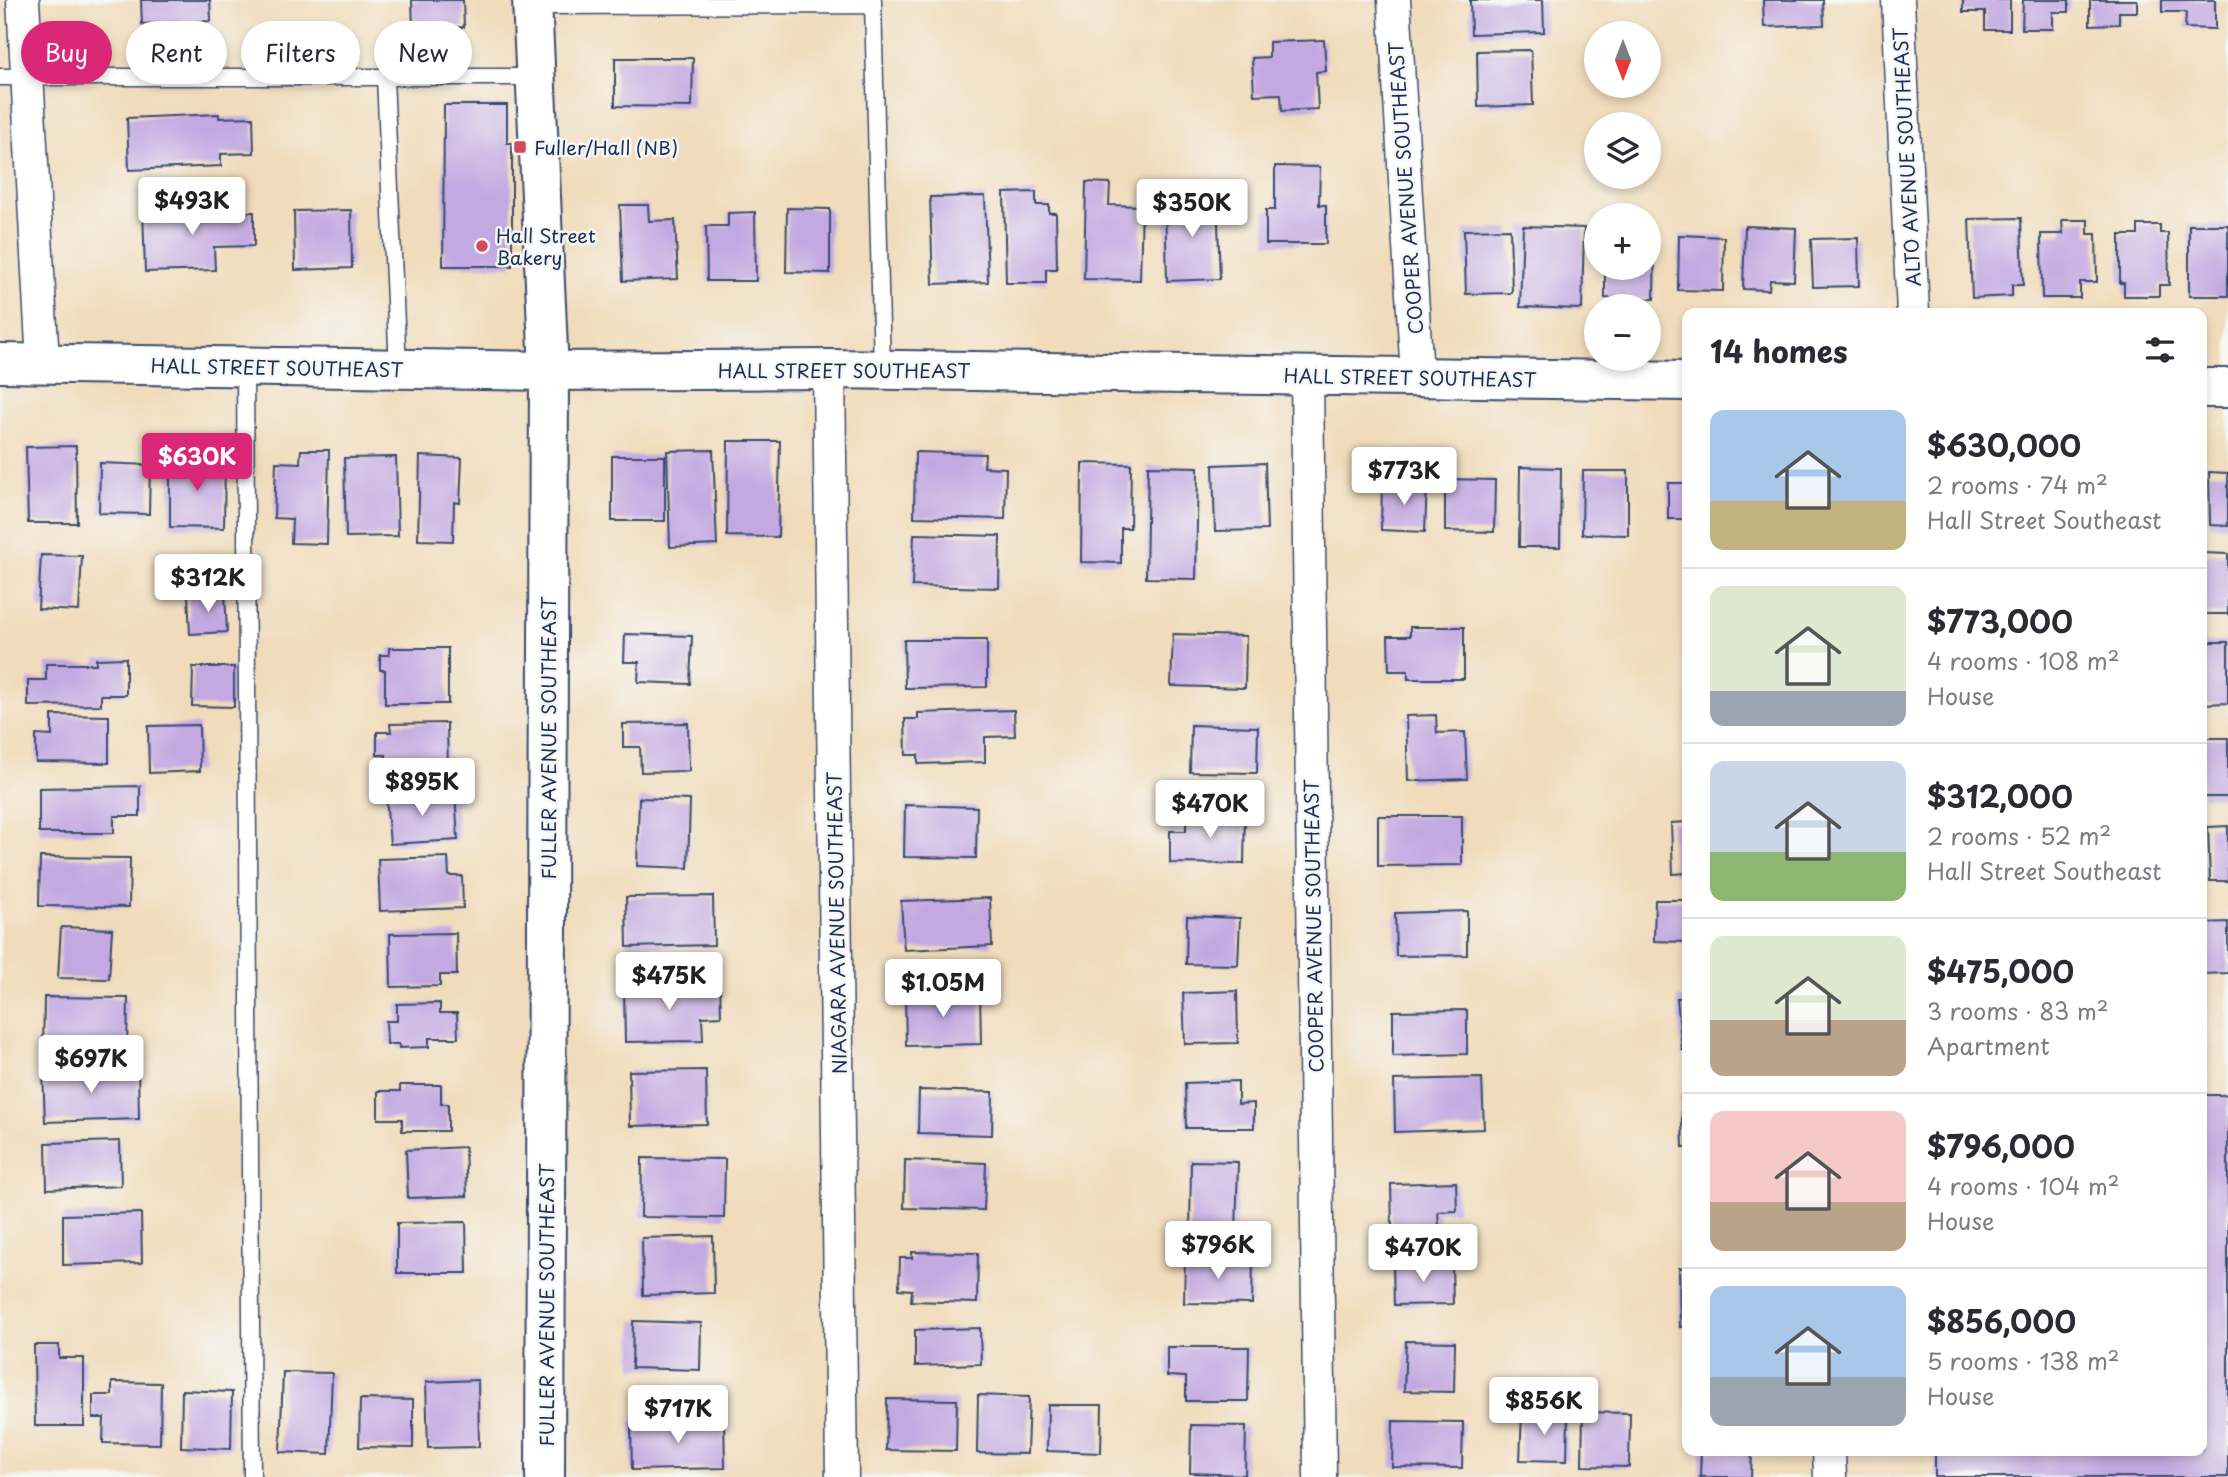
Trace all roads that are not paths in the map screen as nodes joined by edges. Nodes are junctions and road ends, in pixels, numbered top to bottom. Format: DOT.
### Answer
graph roads {
  1 [pos="23,0"];
  2 [pos="1394,0"];
  3 [pos="1898,0"];
  4 [pos="532,3"];
  5 [pos="873,3"];
  6 [pos="13,77"];
  7 [pos="374,77"];
  8 [pos="472,77"];
  9 [pos="535,77"];
  10 [pos="385,84"];
  11 [pos="1913,308"];
  12 [pos="0,363"];
  13 [pos="43,363"];
  14 [pos="245,367"];
  15 [pos="398,369"];
  16 [pos="829,369"];
  17 [pos="881,369"];
  18 [pos="549,371"];
  19 [pos="1307,376"];
  20 [pos="1417,376"];
  21 [pos="1682,381"];
  22 [pos="2207,388"];
  23 [pos="2228,388"];
  24 [pos="1829,1456"];
  25 [pos="252,1477"];
  26 [pos="545,1477"];
  27 [pos="842,1477"];
  28 [pos="1320,1477"];
  29 [pos="1830,1477"];
  1 -- 6 [label="street"];
  2 -- 20 [label="street, COOPER AVENUE SOUTHEAST"];
  3 -- 11 [label="street, ALTO AVENUE SOUTHEAST"];
  4 -- 5 [label="lane"];
  4 -- 9 [label="main road, FULLER AVENUE SOUTHEAST"];
  5 -- 17 [label="lane"];
  6 -- 7 [label="lane"];
  6 -- 13 [label="street"];
  8 -- 9 [label="lane"];
  9 -- 18 [label="main road, FULLER AVENUE SOUTHEAST"];
  10 -- 15 [label="lane"];
  12 -- 13 [label="main road, HALL STREET SOUTHEAST"];
  13 -- 14 [label="main road, HALL STREET SOUTHEAST"];
  14 -- 15 [label="main road, HALL STREET SOUTHEAST"];
  14 -- 25 [label="lane"];
  15 -- 18 [label="main road, HALL STREET SOUTHEAST"];
  16 -- 17 [label="main road, HALL STREET SOUTHEAST"];
  16 -- 18 [label="main road, HALL STREET SOUTHEAST"];
  16 -- 27 [label="street, NIAGARA AVENUE SOUTHEAST"];
  17 -- 19 [label="main road, HALL STREET SOUTHEAST"];
  18 -- 26 [label="main road, FULLER AVENUE SOUTHEAST"];
  19 -- 20 [label="main road, HALL STREET SOUTHEAST"];
  19 -- 28 [label="street, COOPER AVENUE SOUTHEAST"];
  20 -- 21 [label="main road, HALL STREET SOUTHEAST"];
  22 -- 23 [label="main road"];
  24 -- 29 [label="street"];
}
